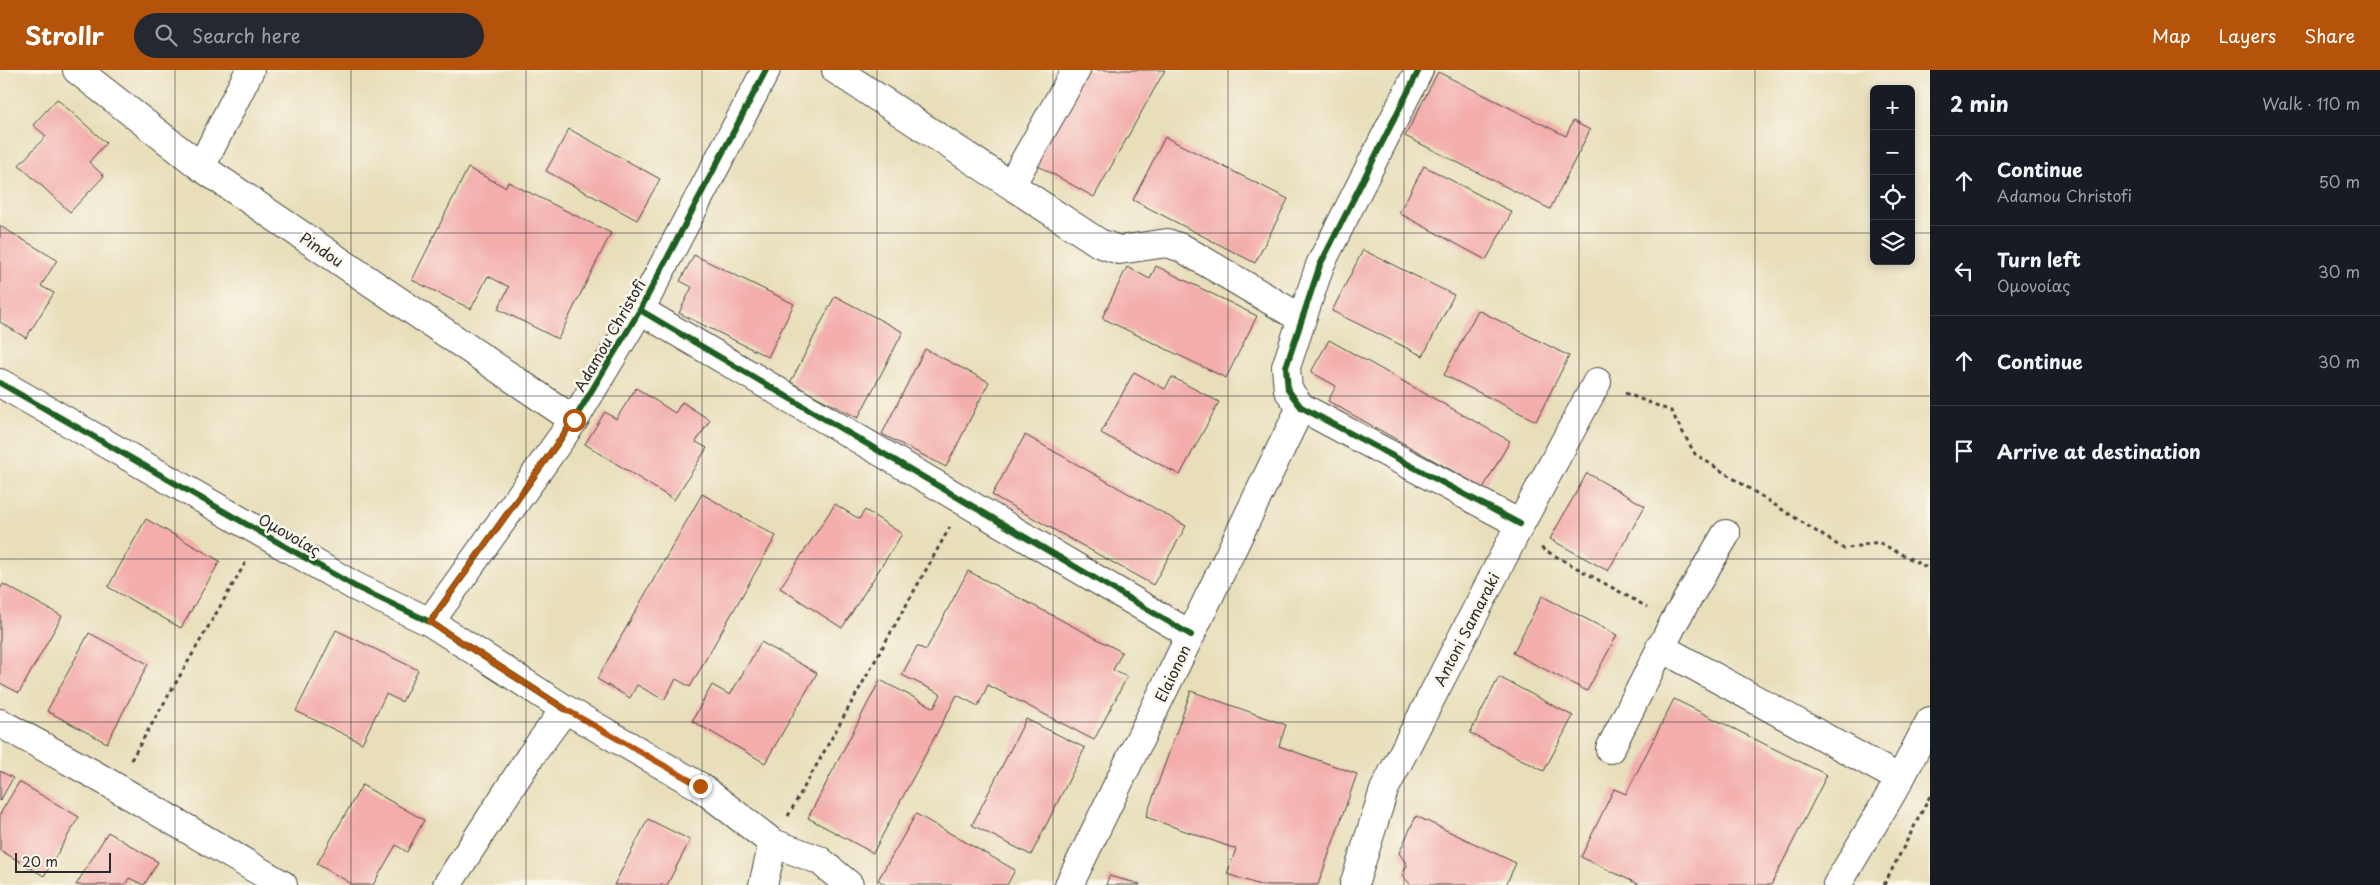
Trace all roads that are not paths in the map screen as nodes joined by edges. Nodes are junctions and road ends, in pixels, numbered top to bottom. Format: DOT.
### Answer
graph roads {
  1 [pos="77,70"];
  2 [pos="250,70"];
  3 [pos="766,70"];
  4 [pos="836,70"];
  5 [pos="1076,70"];
  6 [pos="1419,70"];
  7 [pos="201,167"];
  8 [pos="1012,185"];
  9 [pos="640,310"];
  10 [pos="1302,319"];
  11 [pos="1597,382"];
  12 [pos="0,383"];
  13 [pos="1301,407"];
  14 [pos="574,420"];
  15 [pos="1517,529"];
  16 [pos="1726,534"];
  17 [pos="430,622"];
  18 [pos="1191,635"];
  19 [pos="1660,647"];
  20 [pos="565,709"];
  21 [pos="1930,720"];
  22 [pos="0,724"];
  23 [pos="1610,749"];
  24 [pos="1900,779"];
  25 [pos="773,843"];
  26 [pos="283,885"];
  27 [pos="447,885"];
  28 [pos="763,885"];
  29 [pos="848,885"];
  30 [pos="1069,885"];
  31 [pos="1354,885"];
  32 [pos="1836,885"];
  1 -- 7 [label="street, Pindou"];
  2 -- 7 [label="street"];
  3 -- 9 [label="street, Adamou Christofi"];
  4 -- 8 [label="street"];
  5 -- 8 [label="street"];
  6 -- 10 [label="street"];
  7 -- 14 [label="street, Pindou"];
  8 -- 10 [label="street"];
  9 -- 14 [label="street, Adamou Christofi"];
  9 -- 18 [label="street"];
  10 -- 13 [label="street"];
  11 -- 15 [label="street, Antoni Samaraki"];
  12 -- 17 [label="street, Ομονοίας"];
  13 -- 15 [label="street"];
  13 -- 18 [label="street, Elaionon"];
  14 -- 17 [label="street, Adamou Christofi"];
  15 -- 31 [label="street, Antoni Samaraki"];
  16 -- 19 [label="street"];
  17 -- 20 [label="street, Ομονοίας"];
  18 -- 30 [label="street, Elaionon"];
  19 -- 23 [label="street"];
  19 -- 24 [label="street"];
  20 -- 25 [label="street, Ομονοίας"];
  20 -- 27 [label="street"];
  21 -- 24 [label="street"];
  22 -- 26 [label="street"];
  24 -- 32 [label="street"];
  25 -- 28 [label="street"];
  25 -- 29 [label="street, Ομονοίας"];
}
